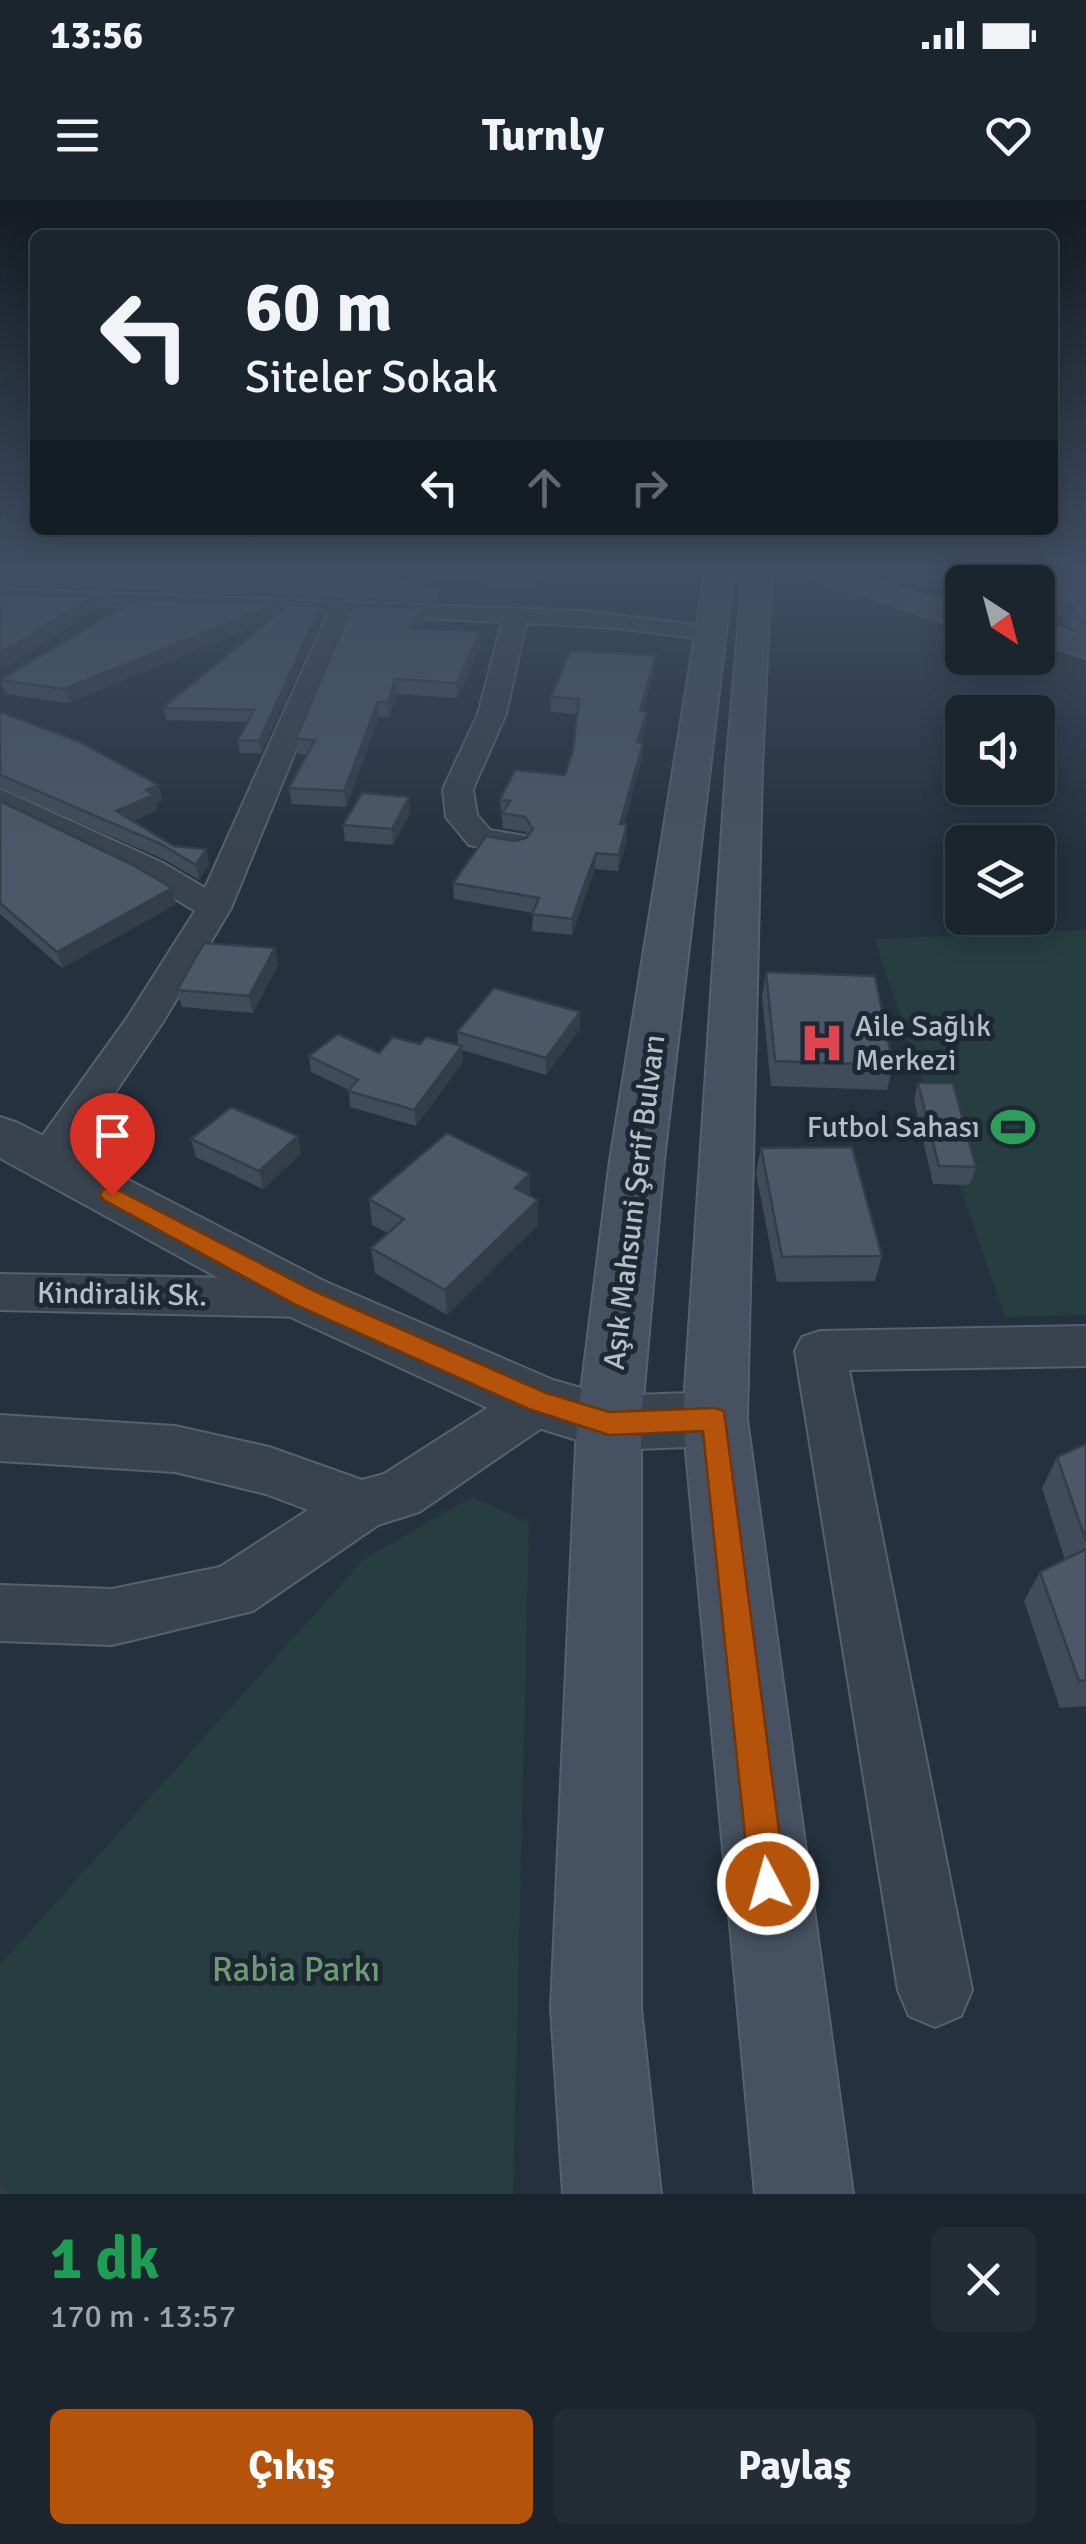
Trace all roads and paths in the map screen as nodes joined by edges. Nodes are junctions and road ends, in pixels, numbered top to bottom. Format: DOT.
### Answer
graph roads {
  1 [pos="318,666"];
  2 [pos="506,666"];
  3 [pos="706,666"];
  4 [pos="751,666"];
  5 [pos="0,798"];
  6 [pos="514,843"];
  7 [pos="214,908"];
  8 [pos="24,1148"];
  9 [pos="0,1292"];
  10 [pos="305,1298"];
  11 [pos="1086,1346"];
  12 [pos="539,1402"];
  13 [pos="715,1419"];
  14 [pos="609,1424"];
  15 [pos="0,1438"];
  16 [pos="362,1504"];
  17 [pos="0,1613"];
  18 [pos="935,1990"];
  19 [pos="612,2194"];
  20 [pos="804,2194"];
  1 -- 7 [label="street"];
  2 -- 6 [label="street"];
  3 -- 14 [label="main road, Aşık Mahsuni Şerif Bulvarı"];
  4 -- 13 [label="main road"];
  5 -- 7 [label="street"];
  7 -- 8 [label="street"];
  8 -- 10 [label="street"];
  9 -- 10 [label="street, Kindiralik Sk."];
  10 -- 12 [label="street"];
  11 -- 18 [label="street"];
  12 -- 14 [label="street"];
  12 -- 16 [label="street"];
  13 -- 14 [label="street"];
  13 -- 20 [label="main road"];
  14 -- 19 [label="main road, Aşık Mahsuni Şerif Bulvarı"];
  15 -- 16 [label="street"];
  16 -- 17 [label="street"];
}
